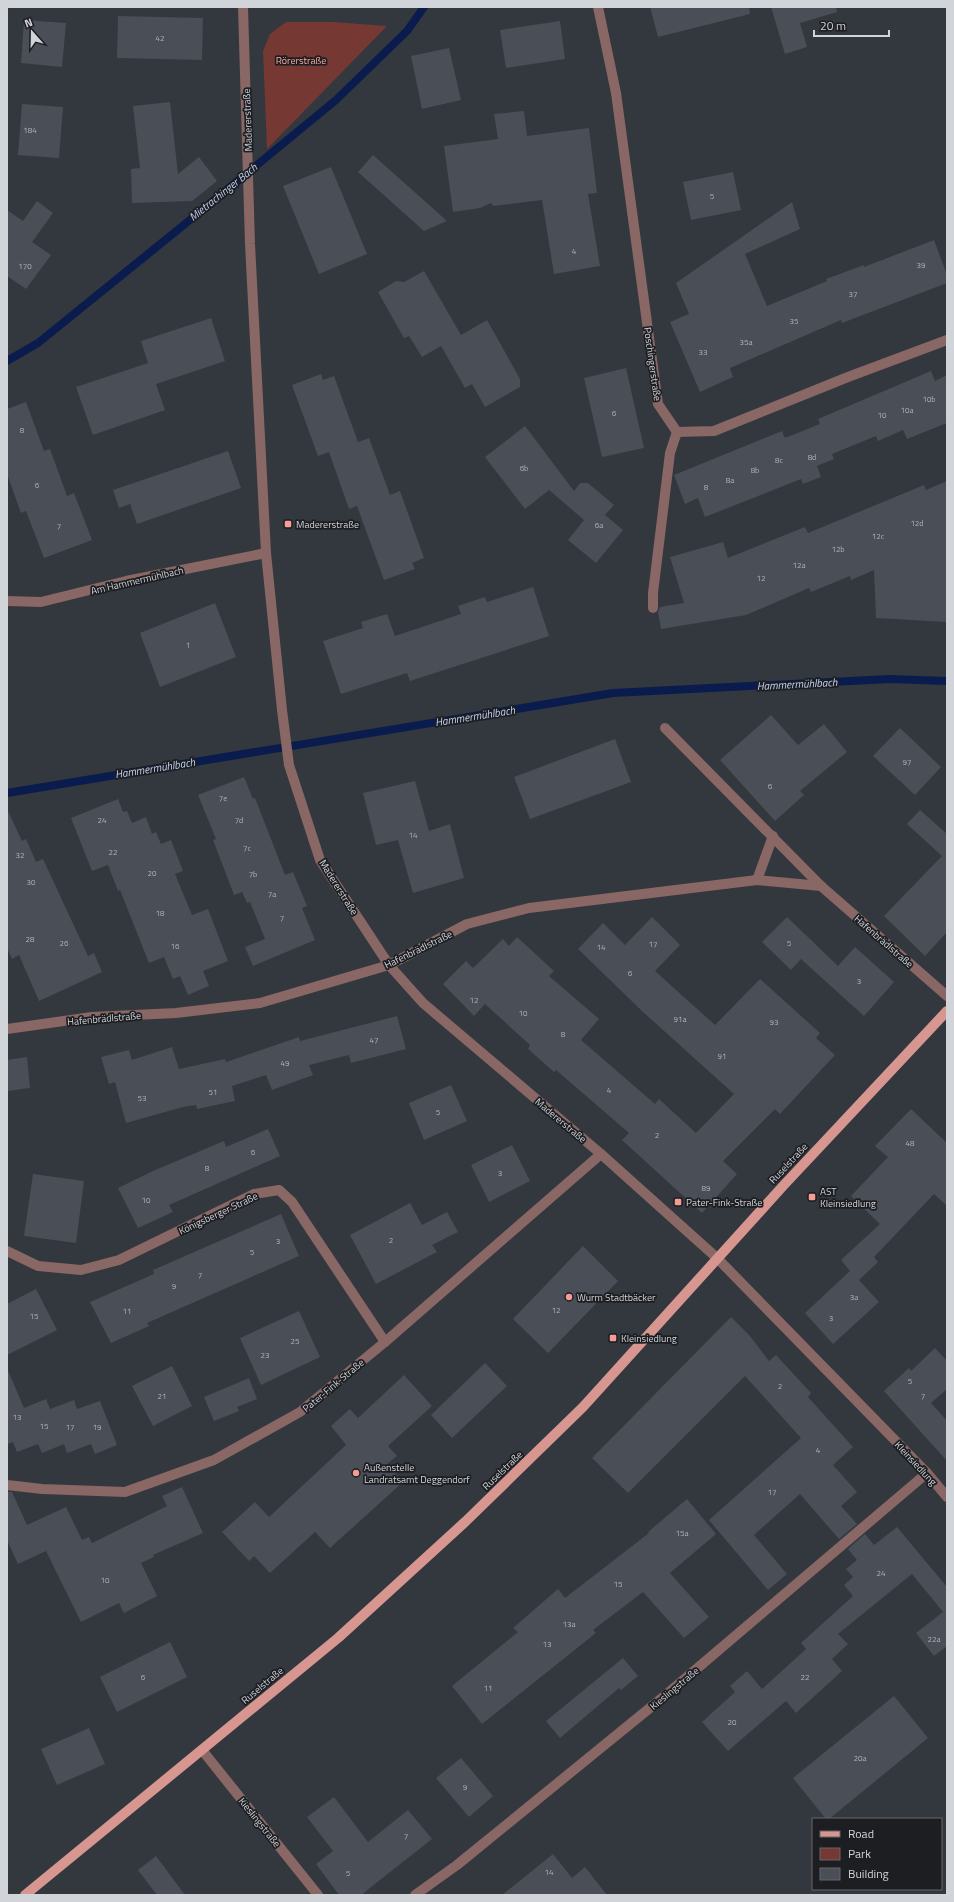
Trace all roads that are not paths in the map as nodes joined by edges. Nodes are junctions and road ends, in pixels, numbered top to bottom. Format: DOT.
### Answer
graph roads {
  1 [pos="243,7"];
  2 [pos="598,7"];
  3 [pos="947,340"];
  4 [pos="677,432"];
  5 [pos="266,553"];
  6 [pos="7,601"];
  7 [pos="653,608"];
  8 [pos="665,728"];
  9 [pos="772,836"];
  10 [pos="757,880"];
  11 [pos="821,886"];
  12 [pos="389,965"];
  13 [pos="947,996"];
  14 [pos="947,1011"];
  15 [pos="7,1030"];
  16 [pos="601,1154"];
  17 [pos="7,1251"];
  18 [pos="717,1258"];
  19 [pos="385,1342"];
  20 [pos="927,1473"];
  21 [pos="7,1484"];
  22 [pos="947,1497"];
  23 [pos="202,1750"];
  24 [pos="25,1895"];
  25 [pos="318,1895"];
  26 [pos="415,1895"];
  1 -- 5 [label="street, Madererstraße"];
  2 -- 4 [label="street, Poschingerstraße"];
  3 -- 4 [label="street"];
  4 -- 7 [label="street"];
  5 -- 6 [label="street, Am Hammermühlbach"];
  5 -- 12 [label="street, Madererstraße"];
  8 -- 9 [label="street, Hafenbrädlstraße"];
  9 -- 10 [label="street"];
  9 -- 11 [label="street, Hafenbrädlstraße"];
  10 -- 11 [label="street, Hafenbrädlstraße"];
  10 -- 12 [label="street, Hafenbrädlstraße"];
  11 -- 13 [label="street, Hafenbrädlstraße"];
  12 -- 15 [label="street, Hafenbrädlstraße"];
  12 -- 16 [label="street, Madererstraße"];
  14 -- 18 [label="main road, Ruselstraße"];
  16 -- 18 [label="street, Madererstraße"];
  16 -- 19 [label="street, Pater-Fink-Straße"];
  17 -- 19 [label="street, Königsberger Straße"];
  18 -- 20 [label="street, Kleinsiedlung"];
  18 -- 23 [label="main road, Ruselstraße"];
  19 -- 21 [label="street, Pater-Fink-Straße"];
  20 -- 22 [label="street, Kleinsiedlung"];
  20 -- 26 [label="street, Kieslingstraße"];
  23 -- 24 [label="main road, Ruselstraße"];
  23 -- 25 [label="street, Kieslingstraße"];
}
